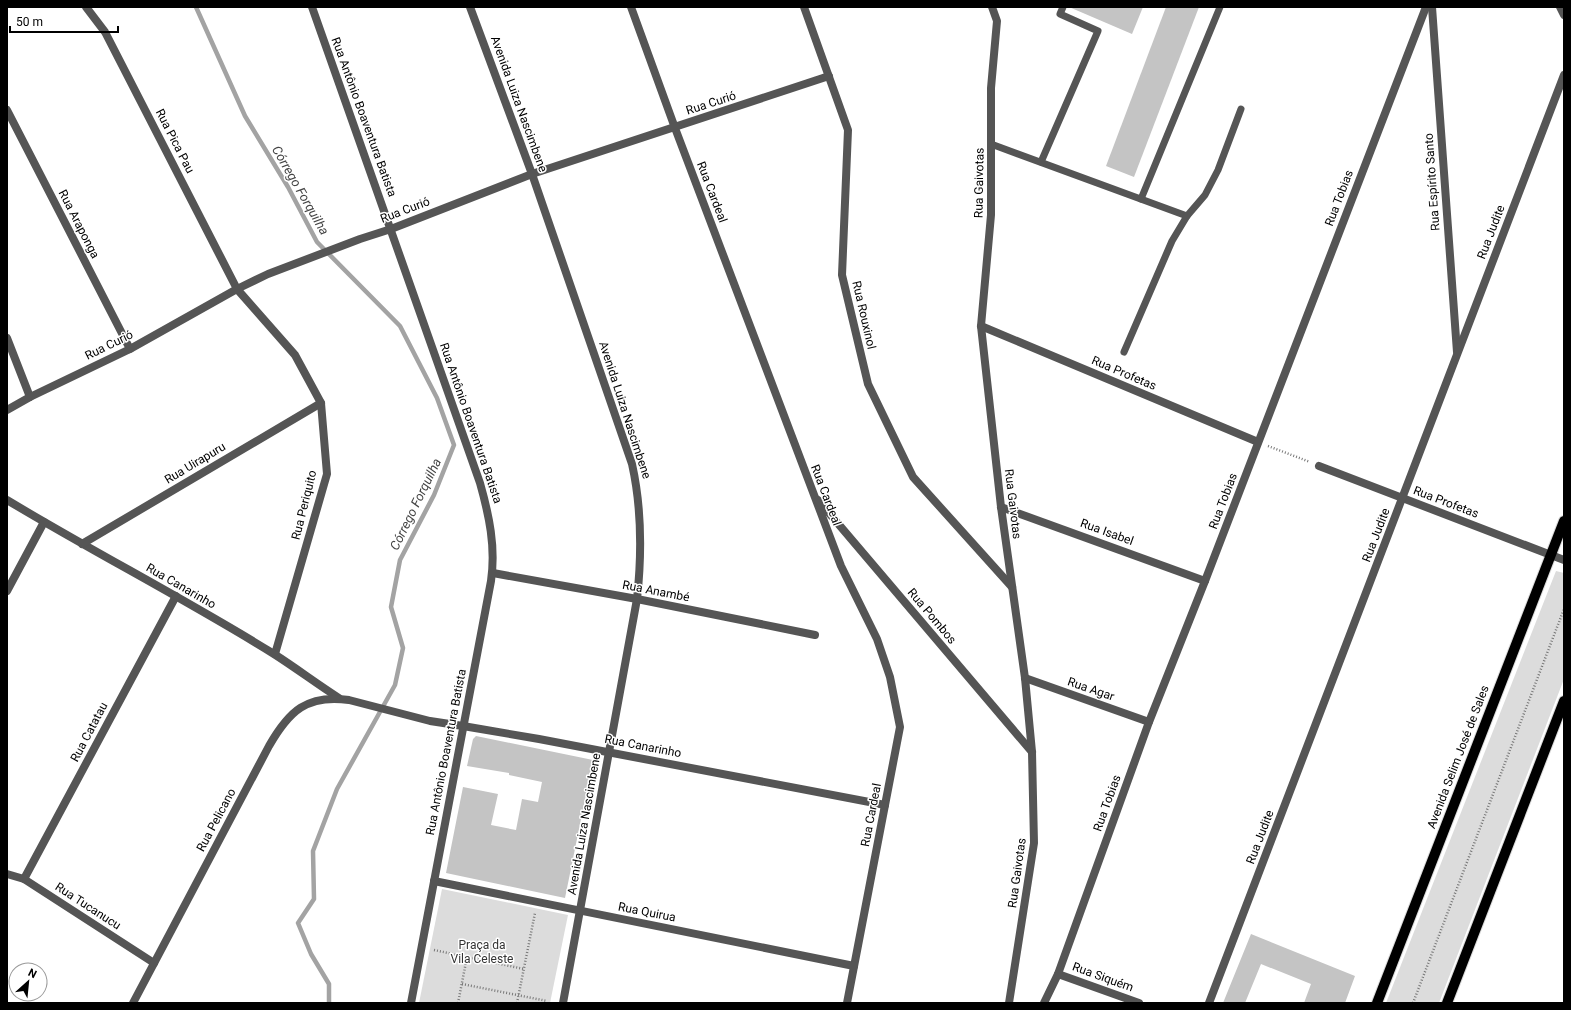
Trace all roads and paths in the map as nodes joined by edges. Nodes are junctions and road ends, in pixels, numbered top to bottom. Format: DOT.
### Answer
graph roads {
  1 [pos="86,7"];
  2 [pos="312,7"];
  3 [pos="470,7"];
  4 [pos="632,7"];
  5 [pos="804,7"];
  6 [pos="992,7"];
  7 [pos="1063,7"];
  8 [pos="1220,7"];
  9 [pos="1426,7"];
  10 [pos="1432,7"];
  11 [pos="1560,7"];
  12 [pos="1564,15"];
  13 [pos="1564,75"];
  14 [pos="829,76"];
  15 [pos="1241,109"];
  16 [pos="7,110"];
  17 [pos="675,128"];
  18 [pos="991,144"];
  19 [pos="1041,162"];
  20 [pos="532,174"];
  21 [pos="1141,199"];
  22 [pos="1187,216"];
  23 [pos="392,229"];
  24 [pos="237,288"];
  25 [pos="981,326"];
  26 [pos="7,338"];
  27 [pos="130,349"];
  28 [pos="1124,352"];
  29 [pos="1457,354"];
  30 [pos="30,397"];
  31 [pos="321,403"];
  32 [pos="7,410"];
  33 [pos="1258,442"];
  34 [pos="1319,466"];
  35 [pos="814,495"];
  36 [pos="1403,499"];
  37 [pos="7,500"];
  38 [pos="1001,507"];
  39 [pos="1564,521"];
  40 [pos="44,522"];
  41 [pos="82,544"];
  42 [pos="1551,555"];
  43 [pos="1564,560"];
  44 [pos="493,573"];
  45 [pos="1205,581"];
  46 [pos="1012,587"];
  47 [pos="7,590"];
  48 [pos="176,596"];
  49 [pos="637,599"];
  50 [pos="1564,609"];
  51 [pos="815,635"];
  52 [pos="274,654"];
  53 [pos="1026,678"];
  54 [pos="339,698"];
  55 [pos="1564,701"];
  56 [pos="397,713"];
  57 [pos="1149,722"];
  58 [pos="464,726"];
  59 [pos="610,752"];
  60 [pos="1032,752"];
  61 [pos="885,805"];
  62 [pos="7,874"];
  63 [pos="24,879"];
  64 [pos="434,881"];
  65 [pos="580,911"];
  66 [pos="535,913"];
  67 [pos="434,950"];
  68 [pos="467,957"];
  69 [pos="154,964"];
  70 [pos="854,966"];
  71 [pos="524,969"];
  72 [pos="1058,974"];
  73 [pos="462,984"];
  74 [pos="518,996"];
  75 [pos="547,1001"];
  76 [pos="133,1003"];
  77 [pos="411,1003"];
  78 [pos="458,1003"];
  79 [pos="517,1003"];
  80 [pos="563,1003"];
  81 [pos="847,1003"];
  82 [pos="1009,1003"];
  83 [pos="1044,1003"];
  84 [pos="1139,1003"];
  85 [pos="1209,1003"];
  86 [pos="1377,1003"];
  87 [pos="1413,1003"];
  88 [pos="1447,1003"];
  1 -- 24 [label="street, Rua Pica Pau"];
  2 -- 23 [label="street, Rua Antônio Boaventura Batista"];
  3 -- 20 [label="street, Avenida Luiza Nascimbene"];
  4 -- 17 [label="street, Rua Cardeal"];
  5 -- 14 [label="street, Rua Rouxinol"];
  6 -- 18 [label="street, Rua Gaivotas"];
  7 -- 19 [label="lane"];
  8 -- 21 [label="lane"];
  9 -- 33 [label="street, Rua Tobias"];
  10 -- 29 [label="street, Rua Espírito Santo"];
  11 -- 12 [label="street"];
  13 -- 29 [label="street, Rua Judite"];
  14 -- 17 [label="street, Rua Curió"];
  14 -- 46 [label="street, Rua Rouxinol"];
  15 -- 22 [label="lane"];
  16 -- 27 [label="street, Rua Araponga"];
  17 -- 20 [label="street, Rua Curió"];
  17 -- 35 [label="street, Rua Cardeal"];
  18 -- 19 [label="lane"];
  18 -- 25 [label="street, Rua Gaivotas"];
  19 -- 21 [label="lane"];
  20 -- 23 [label="street, Rua Curió"];
  20 -- 49 [label="street, Avenida Luiza Nascimbene"];
  21 -- 22 [label="lane"];
  22 -- 28 [label="lane"];
  23 -- 24 [label="street, Rua Curió"];
  23 -- 44 [label="street, Rua Antônio Boaventura Batista"];
  24 -- 27 [label="street, Rua Curió"];
  24 -- 31 [label="street, Rua Periquito"];
  25 -- 33 [label="street, Rua Profetas"];
  25 -- 38 [label="street, Rua Gaivotas"];
  26 -- 30 [label="street"];
  27 -- 30 [label="street, Rua Curió"];
  29 -- 36 [label="street, Rua Judite"];
  30 -- 32 [label="street, Rua Curió"];
  31 -- 41 [label="street, Rua Uirapuru"];
  31 -- 52 [label="street, Rua Periquito"];
  33 -- 34 [label="path"];
  33 -- 45 [label="street, Rua Tobias"];
  34 -- 36 [label="street, Rua Profetas"];
  35 -- 60 [label="street, Rua Pombos"];
  35 -- 61 [label="street, Rua Cardeal"];
  36 -- 42 [label="street, Rua Profetas"];
  36 -- 85 [label="street, Rua Judite"];
  37 -- 40 [label="street, Rua Canarinho"];
  38 -- 45 [label="street, Rua Isabel"];
  38 -- 46 [label="street, Rua Gaivotas"];
  39 -- 42 [label="main road, Avenida Selim José de Sales"];
  40 -- 41 [label="street, Rua Canarinho"];
  40 -- 47 [label="street"];
  41 -- 48 [label="street, Rua Canarinho"];
  42 -- 43 [label="street, Rua Profetas"];
  42 -- 86 [label="main road, Avenida Selim José de Sales"];
  44 -- 49 [label="street, Rua Anambé"];
  44 -- 58 [label="street, Rua Antônio Boaventura Batista"];
  45 -- 57 [label="street, Rua Tobias"];
  46 -- 53 [label="street, Rua Gaivotas"];
  48 -- 52 [label="street, Rua Canarinho"];
  48 -- 63 [label="street, Rua Catatau"];
  49 -- 51 [label="street, Rua Anambé"];
  49 -- 59 [label="street, Avenida Luiza Nascimbene"];
  50 -- 87 [label="path"];
  52 -- 54 [label="street, Rua Canarinho"];
  53 -- 57 [label="street, Rua Agar"];
  53 -- 60 [label="street, Rua Gaivotas"];
  54 -- 56 [label="street, Rua Pelicano"];
  54 -- 69 [label="street, Rua Pelicano"];
  55 -- 88 [label="main road"];
  56 -- 58 [label="street, Rua Canarinho"];
  57 -- 72 [label="street, Rua Tobias"];
  58 -- 59 [label="street, Rua Canarinho"];
  58 -- 64 [label="street, Rua Antônio Boaventura Batista"];
  59 -- 61 [label="street, Rua Canarinho"];
  59 -- 65 [label="street, Avenida Luiza Nascimbene"];
  60 -- 82 [label="street, Rua Gaivotas"];
  61 -- 70 [label="street, Rua Cardeal"];
  62 -- 63 [label="street, Rua Tucanucu"];
  63 -- 69 [label="street, Rua Tucanucu"];
  64 -- 65 [label="street, Rua Quirua"];
  64 -- 77 [label="street, Rua Antônio Boaventura Batista"];
  65 -- 70 [label="street, Rua Quirua"];
  65 -- 80 [label="street, Avenida Luiza Nascimbene"];
  66 -- 71 [label="path"];
  67 -- 68 [label="path"];
  68 -- 71 [label="path"];
  68 -- 73 [label="path"];
  69 -- 76 [label="street, Rua Pelicano"];
  70 -- 81 [label="street, Rua Cardeal"];
  71 -- 74 [label="path"];
  72 -- 83 [label="street, Rua Tobias"];
  72 -- 84 [label="street, Rua Siquém"];
  73 -- 74 [label="path"];
  73 -- 78 [label="path"];
  74 -- 75 [label="path"];
  74 -- 79 [label="path"];
}
